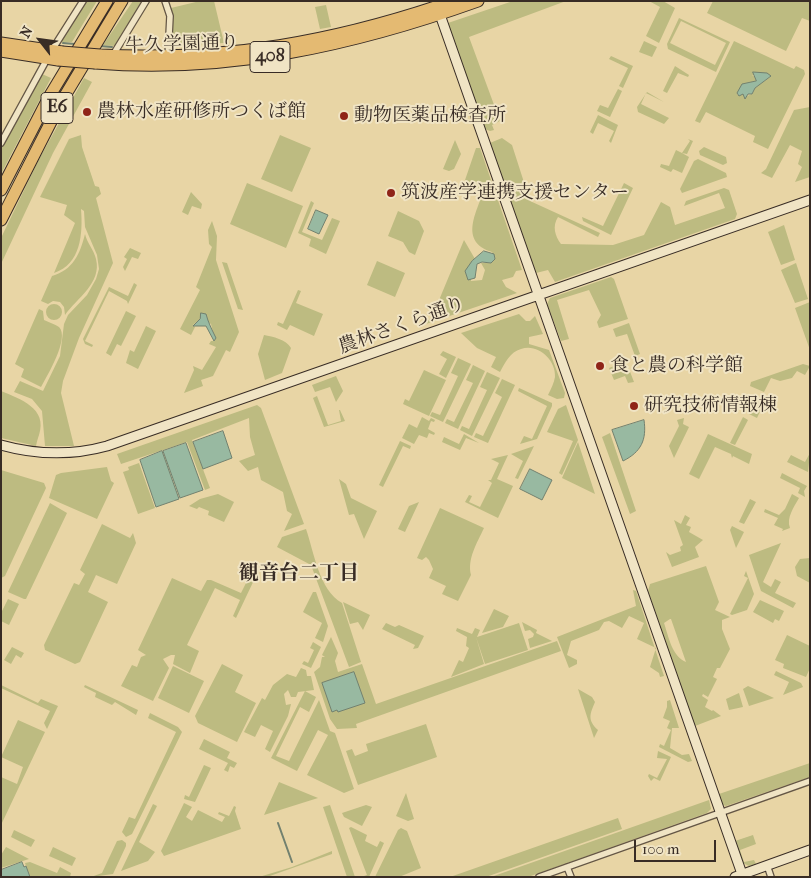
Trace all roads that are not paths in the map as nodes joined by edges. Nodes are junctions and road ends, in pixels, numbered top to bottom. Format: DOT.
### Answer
graph roads {
  1 [pos="83,1"];
  2 [pos="107,1"];
  3 [pos="122,1"];
  4 [pos="146,1"];
  5 [pos="165,1"];
  6 [pos="453,1"];
  7 [pos="478,1"];
  8 [pos="438,11"];
  9 [pos="1,43"];
  10 [pos="1,51"];
  11 [pos="55,56"];
  12 [pos="113,56"];
  13 [pos="98,59"];
  14 [pos="167,61"];
  15 [pos="2,140"];
  16 [pos="1,190"];
  17 [pos="810,200"];
  18 [pos="1,220"];
  19 [pos="538,295"];
  20 [pos="1,445"];
  21 [pos="810,781"];
  22 [pos="720,813"];
  23 [pos="810,850"];
  24 [pos="767,865"];
  25 [pos="567,867"];
  26 [pos="738,876"];
  27 [pos="539,877"];
  28 [pos="571,877"];
  29 [pos="772,877"];
  1 -- 11 [label="street"];
  2 -- 16 [label="highway, E6"];
  3 -- 18 [label="highway, E6"];
  4 -- 12 [label="street"];
  5 -- 14 [label="street"];
  6 -- 8 [label="highway, 牛久学園通り / 408"];
  7 -- 8 [label="highway, 牛久学園通り / 408"];
  8 -- 14 [label="highway, 牛久学園通り / 408"];
  8 -- 19 [label="street"];
  9 -- 11 [label="highway, 牛久学園通り / 408"];
  10 -- 11 [label="highway, 牛久学園通り / 408"];
  11 -- 13 [label="highway, 牛久学園通り / 408, bridge"];
  11 -- 15 [label="street"];
  12 -- 13 [label="highway, 牛久学園通り / 408"];
  12 -- 14 [label="highway, 牛久学園通り / 408"];
  13 -- 14 [label="highway, 牛久学園通り / 408"];
  17 -- 19 [label="street, 農林さくら通り"];
  19 -- 20 [label="street, 農林さくら通り"];
  19 -- 22 [label="street"];
  21 -- 22 [label="street"];
  22 -- 25 [label="street"];
  22 -- 26 [label="street"];
  23 -- 24 [label="street"];
  24 -- 26 [label="street"];
  24 -- 29 [label="street"];
  25 -- 27 [label="street"];
  25 -- 28 [label="street"];
}
